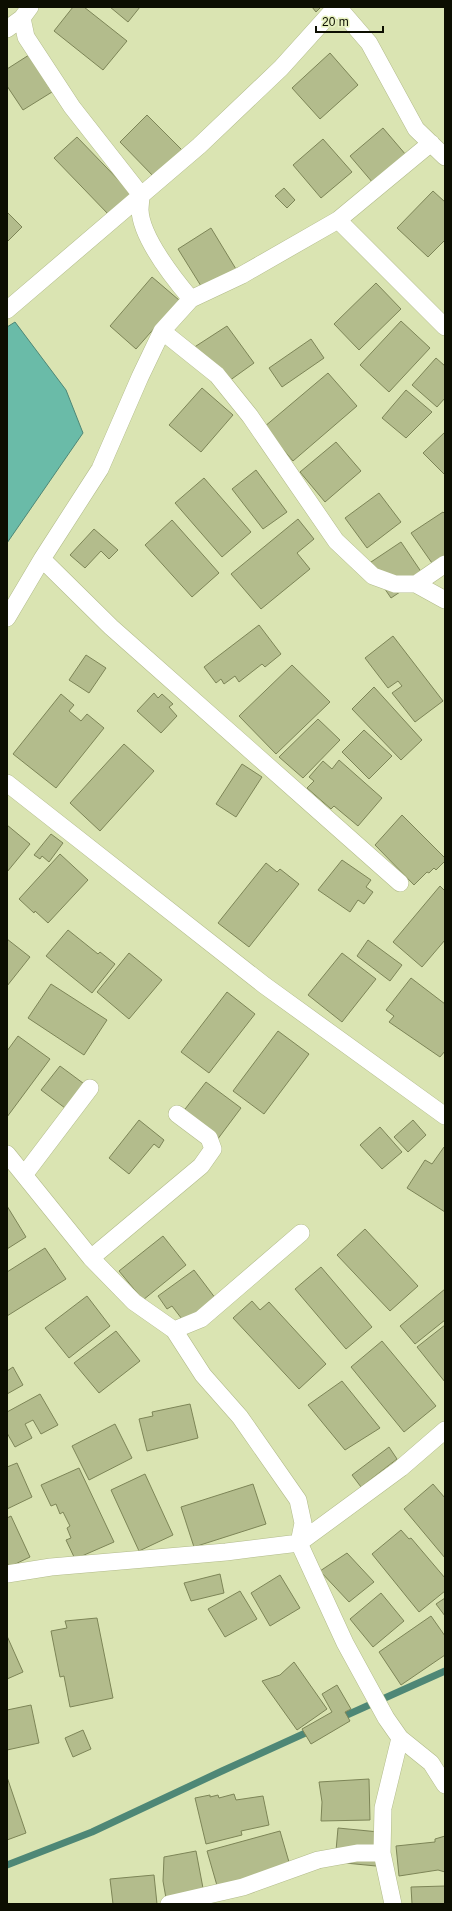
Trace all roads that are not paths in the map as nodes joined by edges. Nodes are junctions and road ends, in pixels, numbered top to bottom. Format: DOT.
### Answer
graph roads {
  1 [pos="337,7"];
  2 [pos="26,13"];
  3 [pos="7,29"];
  4 [pos="431,143"];
  5 [pos="445,157"];
  6 [pos="142,195"];
  7 [pos="338,220"];
  8 [pos="191,299"];
  9 [pos="7,310"];
  10 [pos="445,327"];
  11 [pos="162,331"];
  12 [pos="42,559"];
  13 [pos="445,564"];
  14 [pos="416,584"];
  15 [pos="445,600"];
  16 [pos="7,618"];
  17 [pos="7,783"];
  18 [pos="400,883"];
  19 [pos="90,1088"];
  20 [pos="177,1114"];
  21 [pos="445,1116"];
  22 [pos="9,1160"];
  23 [pos="24,1175"];
  24 [pos="300,1233"];
  25 [pos="91,1258"];
  26 [pos="174,1330"];
  27 [pos="445,1430"];
  28 [pos="299,1543"];
  29 [pos="7,1574"];
  30 [pos="400,1738"];
  31 [pos="445,1785"];
  32 [pos="382,1853"];
  33 [pos="169,1904"];
  34 [pos="393,1904"];
  1 -- 4 [label="street"];
  1 -- 6 [label="street"];
  2 -- 3 [label="street"];
  2 -- 6 [label="street"];
  4 -- 5 [label="street"];
  4 -- 7 [label="street"];
  6 -- 8 [label="street"];
  6 -- 9 [label="street"];
  7 -- 8 [label="street"];
  7 -- 10 [label="street"];
  8 -- 11 [label="street"];
  11 -- 12 [label="street"];
  11 -- 14 [label="street"];
  12 -- 16 [label="street"];
  12 -- 18 [label="street"];
  13 -- 14 [label="street"];
  14 -- 15 [label="street"];
  17 -- 21 [label="street"];
  19 -- 23 [label="street"];
  20 -- 25 [label="street"];
  22 -- 23 [label="street"];
  23 -- 25 [label="street"];
  24 -- 26 [label="street"];
  25 -- 26 [label="street"];
  26 -- 28 [label="street"];
  27 -- 28 [label="street"];
  28 -- 29 [label="street"];
  28 -- 30 [label="street"];
  30 -- 31 [label="street"];
  30 -- 32 [label="street"];
  32 -- 33 [label="street"];
  32 -- 34 [label="street"];
}
